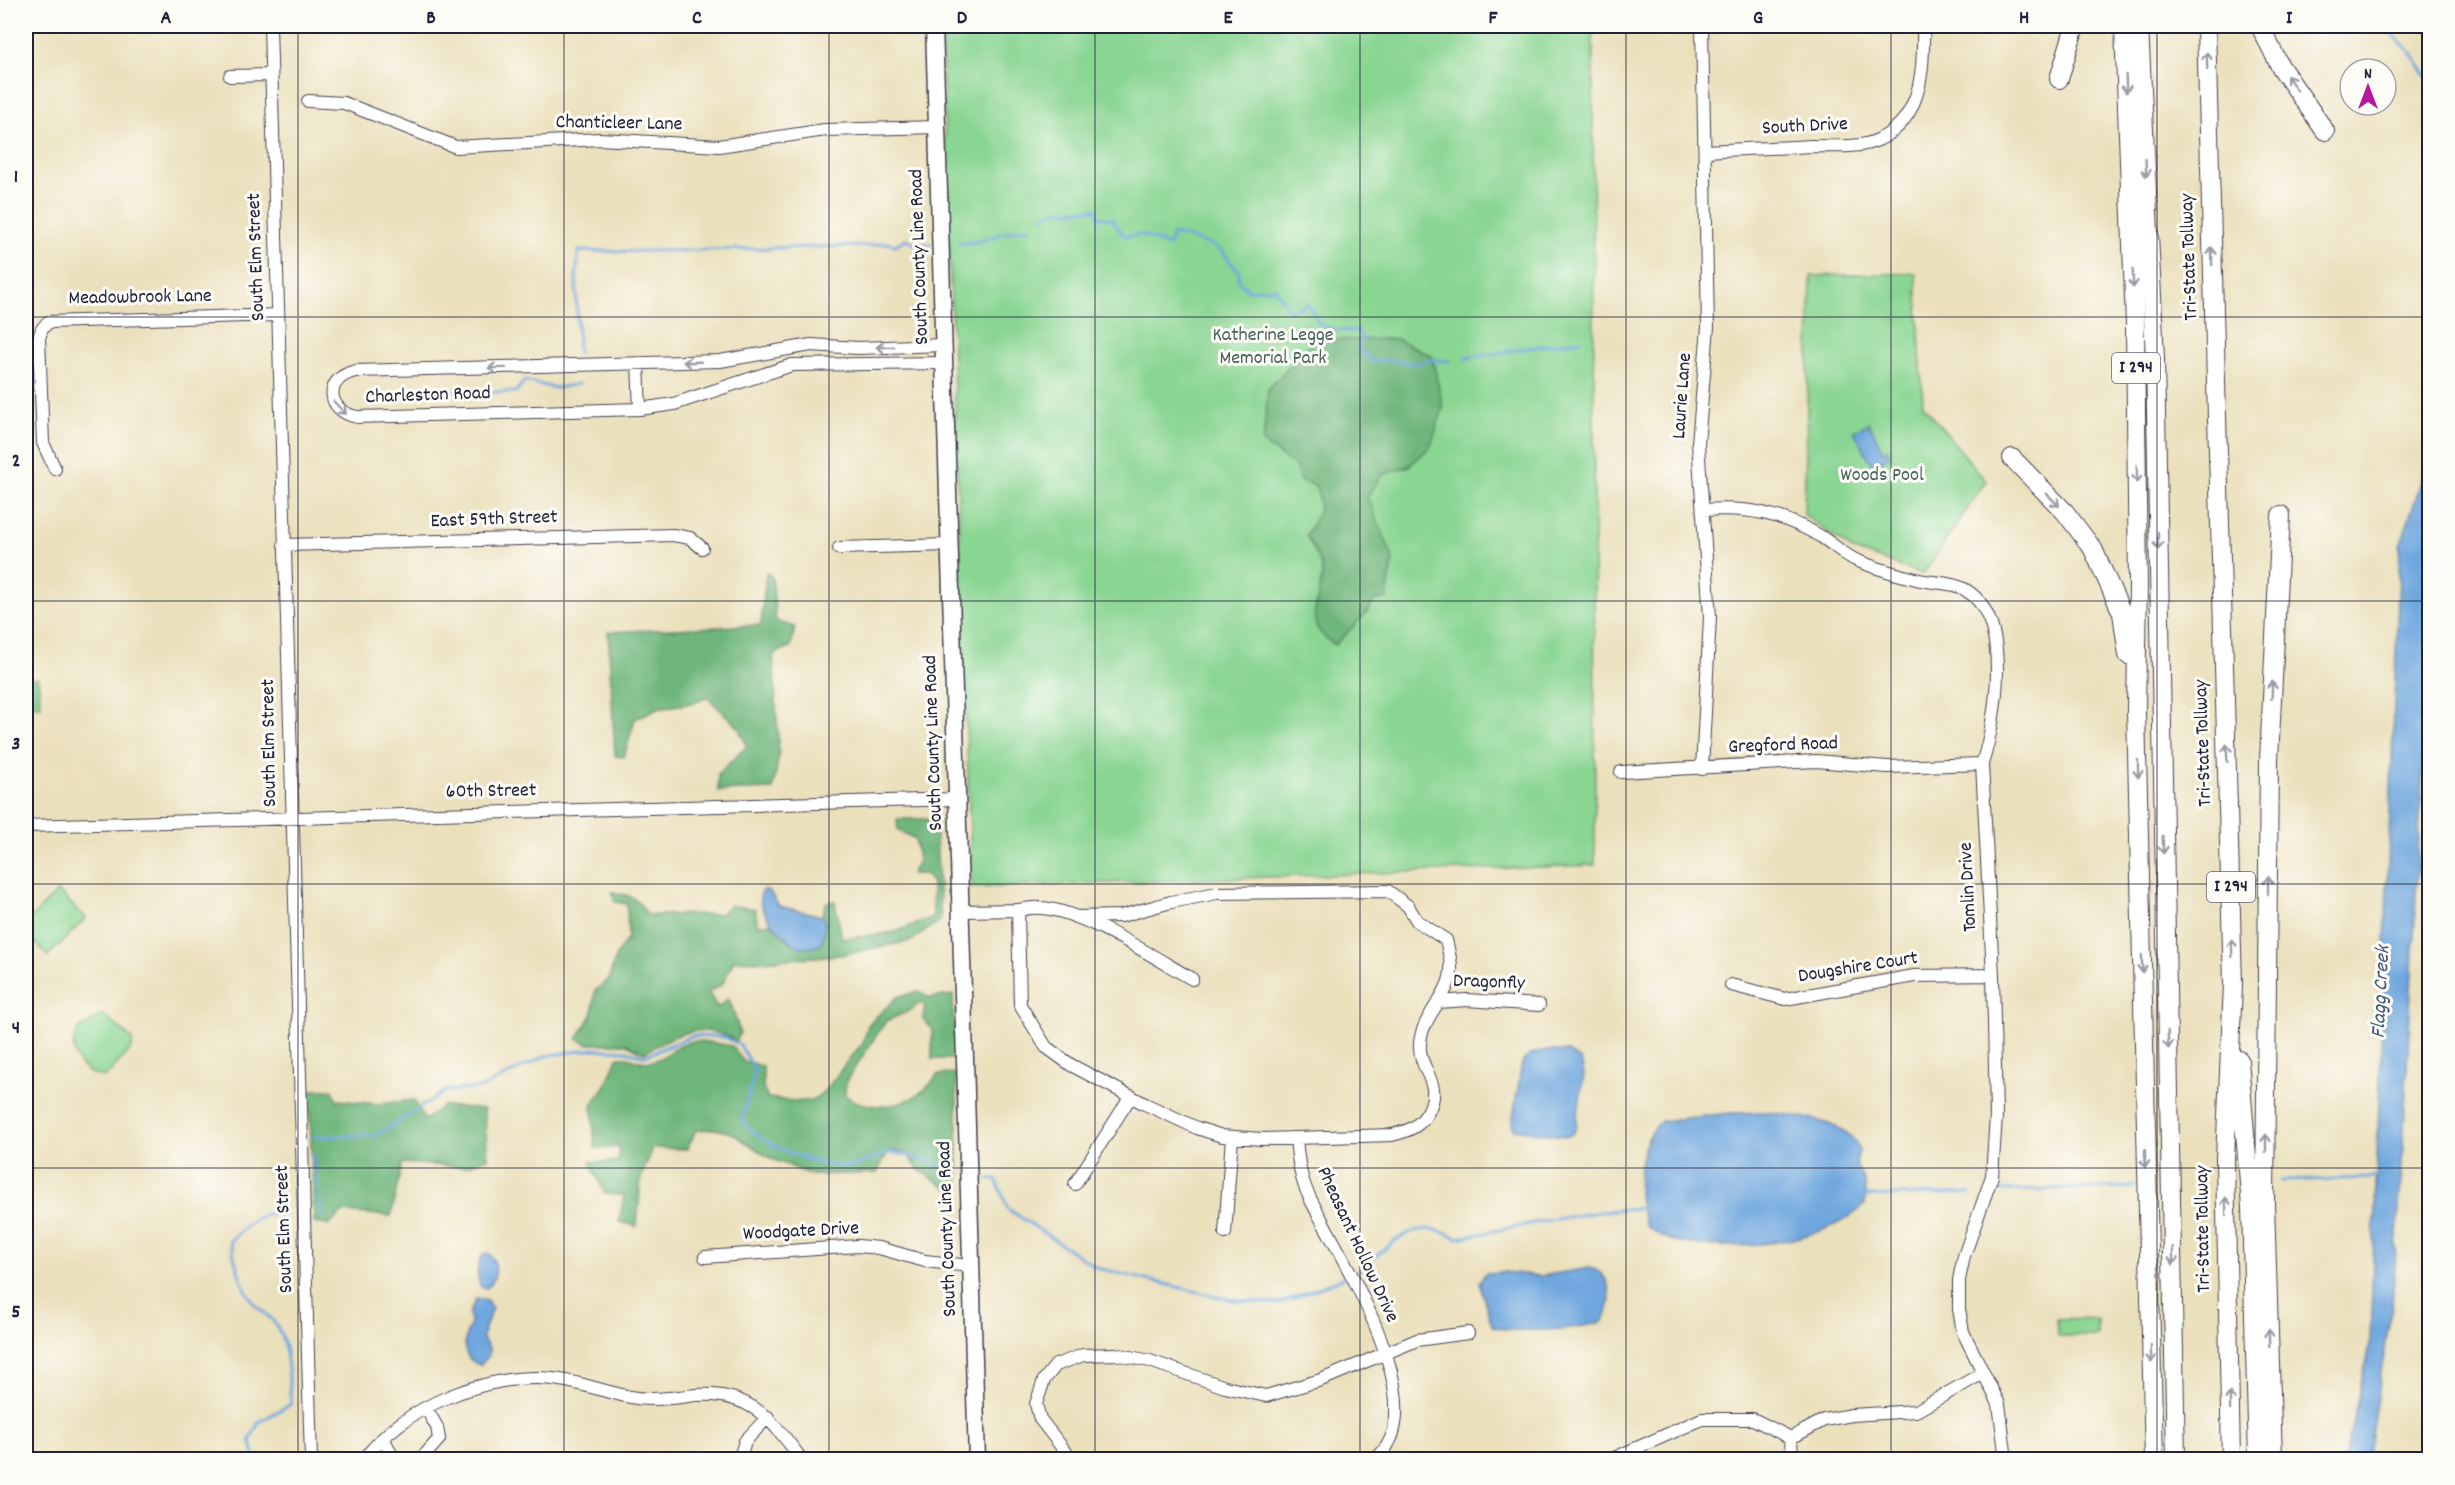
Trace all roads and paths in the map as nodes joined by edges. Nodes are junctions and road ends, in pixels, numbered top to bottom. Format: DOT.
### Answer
graph roads {
  1 [pos="270,26"];
  2 [pos="934,26"];
  3 [pos="1702,26"];
  4 [pos="1923,26"];
  5 [pos="2075,26"];
  6 [pos="2124,26"];
  7 [pos="2139,26"];
  8 [pos="2206,26"];
  9 [pos="2260,26"];
  10 [pos="271,75"];
  11 [pos="230,76"];
  12 [pos="2059,80"];
  13 [pos="308,101"];
  14 [pos="937,127"];
  15 [pos="2325,131"];
  16 [pos="1705,151"];
  17 [pos="278,315"];
  18 [pos="943,345"];
  19 [pos="944,363"];
  20 [pos="638,364"];
  21 [pos="639,409"];
  22 [pos="2012,458"];
  23 [pos="55,469"];
  24 [pos="1703,510"];
  25 [pos="2282,515"];
  26 [pos="284,545"];
  27 [pos="949,545"];
  28 [pos="702,548"];
  29 [pos="839,548"];
  30 [pos="2136,711"];
  31 [pos="1982,764"];
  32 [pos="1702,769"];
  33 [pos="1621,772"];
  34 [pos="957,799"];
  35 [pos="291,819"];
  36 [pos="26,826"];
  37 [pos="1018,910"];
  38 [pos="960,911"];
  39 [pos="1121,916"];
  40 [pos="1075,917"];
  41 [pos="1124,939"];
  42 [pos="1993,975"];
  43 [pos="1192,979"];
  44 [pos="1731,985"];
  45 [pos="2234,985"];
  46 [pos="1438,1002"];
  47 [pos="1539,1005"];
  48 [pos="1131,1096"];
  49 [pos="1232,1137"];
  50 [pos="1296,1138"];
  51 [pos="1075,1184"];
  52 [pos="1225,1233"];
  53 [pos="705,1257"];
  54 [pos="970,1266"];
  55 [pos="1468,1333"];
  56 [pos="1385,1352"];
  57 [pos="1983,1373"];
  58 [pos="426,1408"];
  59 [pos="768,1417"];
  60 [pos="1796,1434"];
  61 [pos="384,1439"];
  62 [pos="741,1454"];
  63 [pos="1066,1458"];
  64 [pos="311,1460"];
  65 [pos="364,1460"];
  66 [pos="394,1460"];
  67 [pos="417,1460"];
  68 [pos="802,1460"];
  69 [pos="977,1460"];
  70 [pos="1374,1460"];
  71 [pos="1610,1460"];
  72 [pos="1792,1460"];
  73 [pos="2007,1460"];
  74 [pos="2154,1460"];
  75 [pos="2176,1460"];
  76 [pos="2231,1460"];
  77 [pos="2258,1460"];
  78 [pos="2272,1460"];
  1 -- 10 [label="street, South Elm Street"];
  2 -- 14 [label="main road, South County Line Road"];
  3 -- 16 [label="street, Laurie Lane"];
  4 -- 16 [label="street, South Drive"];
  5 -- 12 [label="highway"];
  6 -- 30 [label="highway, I 294, one-way"];
  7 -- 75 [label="highway, Tri-State Tollway / I 294, one-way"];
  45 -- 8 [label="highway, Tri-State Tollway / I 294, one-way"];
  15 -- 9 [label="highway, one-way"];
  10 -- 11 [label="street"];
  10 -- 17 [label="street, South Elm Street"];
  13 -- 14 [label="street, Chanticleer Lane"];
  14 -- 18 [label="main road, South County Line Road"];
  16 -- 24 [label="street, Laurie Lane"];
  17 -- 23 [label="street, Meadowbrook Lane"];
  17 -- 26 [label="street, South Elm Street"];
  18 -- 19 [label="main road, South County Line Road"];
  18 -- 20 [label="street, Charleston Road, one-way"];
  19 -- 21 [label="street, Charleston Road"];
  19 -- 27 [label="main road, South County Line Road"];
  20 -- 21 [label="street"];
  20 -- 21 [label="street, Charleston Road, one-way"];
  22 -- 30 [label="highway, one-way"];
  24 -- 31 [label="street, Tomlin Drive"];
  24 -- 32 [label="street, Laurie Lane"];
  78 -- 25 [label="highway, one-way"];
  26 -- 28 [label="street, East 59th Street"];
  26 -- 35 [label="street, South Elm Street"];
  27 -- 29 [label="street"];
  27 -- 34 [label="main road, South County Line Road"];
  30 -- 74 [label="highway, I 294, one-way"];
  31 -- 32 [label="street, Gregford Road"];
  31 -- 42 [label="street, Tomlin Drive"];
  32 -- 33 [label="street, Gregford Road"];
  34 -- 35 [label="street, 60th Street"];
  34 -- 38 [label="main road, South County Line Road"];
  35 -- 36 [label="street, 60th Street"];
  35 -- 64 [label="street, South Elm Street"];
  37 -- 38 [label="street"];
  37 -- 40 [label="street"];
  37 -- 48 [label="street"];
  38 -- 54 [label="main road, South County Line Road"];
  39 -- 40 [label="street"];
  39 -- 41 [label="street"];
  39 -- 46 [label="street"];
  40 -- 41 [label="street"];
  41 -- 43 [label="street"];
  42 -- 44 [label="street, Dougshire Court"];
  42 -- 57 [label="street, Tomlin Drive"];
  76 -- 45 [label="highway, Tri-State Tollway / I 294, one-way"];
  45 -- 77 [label="highway"];
  46 -- 47 [label="street, Dragonfly"];
  46 -- 50 [label="street"];
  48 -- 49 [label="street"];
  48 -- 51 [label="street"];
  49 -- 50 [label="street"];
  49 -- 52 [label="street"];
  50 -- 56 [label="street, Pheasant Hollow Drive"];
  53 -- 54 [label="street, Woodgate Drive"];
  54 -- 69 [label="main road, South County Line Road"];
  55 -- 56 [label="street"];
  56 -- 63 [label="street, Pheasant Hollow Drive"];
  56 -- 70 [label="street, Pheasant Hollow Drive"];
  57 -- 60 [label="street"];
  57 -- 73 [label="street, Tomlin Drive"];
  58 -- 59 [label="street"];
  58 -- 61 [label="street"];
  58 -- 67 [label="street"];
  59 -- 62 [label="street"];
  59 -- 68 [label="street"];
  60 -- 71 [label="street"];
  60 -- 72 [label="street"];
  61 -- 65 [label="street"];
  61 -- 66 [label="street"];
}
